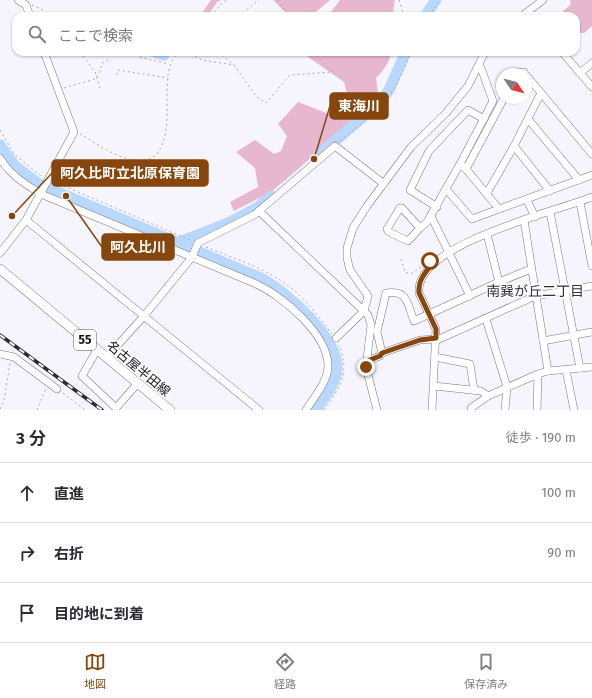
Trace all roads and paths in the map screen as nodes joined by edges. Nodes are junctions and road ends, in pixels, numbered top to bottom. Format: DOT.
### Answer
graph roads {
  1 [pos="18,0"];
  2 [pos="227,0"];
  3 [pos="259,0"];
  4 [pos="278,0"];
  5 [pos="399,0"];
  6 [pos="440,0"];
  7 [pos="543,0"];
  8 [pos="26,5"];
  9 [pos="29,12"];
  10 [pos="44,12"];
  11 [pos="214,12"];
  12 [pos="244,12"];
  13 [pos="286,12"];
  14 [pos="403,12"];
  15 [pos="432,12"];
  16 [pos="531,12"];
  17 [pos="46,56"];
  18 [pos="83,56"];
  19 [pos="139,56"];
  20 [pos="176,56"];
  21 [pos="194,56"];
  22 [pos="223,56"];
  23 [pos="317,56"];
  24 [pos="408,56"];
  25 [pos="483,56"];
  26 [pos="565,56"];
  27 [pos="110,59"];
  28 [pos="592,63"];
  29 [pos="170,64"];
  30 [pos="234,65"];
  31 [pos="478,67"];
  32 [pos="580,73"];
  33 [pos="117,75"];
  34 [pos="97,77"];
  35 [pos="168,78"];
  36 [pos="532,82"];
  37 [pos="592,87"];
  38 [pos="100,88"];
  39 [pos="59,91"];
  40 [pos="541,93"];
  41 [pos="501,104"];
  42 [pos="484,119"];
  43 [pos="528,119"];
  44 [pos="0,130"];
  45 [pos="74,132"];
  46 [pos="335,146"];
  47 [pos="514,146"];
  48 [pos="592,154"];
  49 [pos="0,158"];
  50 [pos="460,164"];
  51 [pos="2,167"];
  52 [pos="466,168"];
  53 [pos="592,175"];
  54 [pos="48,179"];
  55 [pos="579,180"];
  56 [pos="384,184"];
  57 [pos="446,189"];
  58 [pos="550,191"];
  59 [pos="487,193"];
  60 [pos="41,194"];
  61 [pos="592,197"];
  62 [pos="527,200"];
  63 [pos="580,202"];
  64 [pos="437,206"];
  65 [pos="498,209"];
  66 [pos="259,211"];
  67 [pos="550,212"];
  68 [pos="431,216"];
  69 [pos="535,217"];
  70 [pos="26,220"];
  71 [pos="524,220"];
  72 [pos="420,228"];
  73 [pos="487,234"];
  74 [pos="194,242"];
  75 [pos="0,253"];
  76 [pos="449,253"];
  77 [pos="192,257"];
  78 [pos="401,259"];
  79 [pos="432,264"];
  80 [pos="592,266"];
  81 [pos="531,269"];
  82 [pos="0,270"];
  83 [pos="499,282"];
  84 [pos="592,286"];
  85 [pos="566,291"];
  86 [pos="470,296"];
  87 [pos="535,296"];
  88 [pos="364,310"];
  89 [pos="428,315"];
  90 [pos="144,316"];
  91 [pos="486,319"];
  92 [pos="592,332"];
  93 [pos="574,335"];
  94 [pos="336,338"];
  95 [pos="436,339"];
  96 [pos="543,341"];
  97 [pos="97,350"];
  98 [pos="382,353"];
  99 [pos="0,354"];
  100 [pos="11,357"];
  101 [pos="435,357"];
  102 [pos="106,358"];
  103 [pos="367,361"];
  104 [pos="592,367"];
  105 [pos="580,368"];
  106 [pos="566,370"];
  107 [pos="548,371"];
  108 [pos="538,374"];
  109 [pos="42,378"];
  110 [pos="138,383"];
  111 [pos="434,386"];
  112 [pos="507,387"];
  113 [pos="57,389"];
  114 [pos="474,390"];
  115 [pos="488,396"];
  116 [pos="471,408"];
  117 [pos="0,409"];
  118 [pos="37,410"];
  119 [pos="85,410"];
  120 [pos="170,410"];
  121 [pos="259,410"];
  122 [pos="306,410"];
  123 [pos="377,410"];
  124 [pos="432,410"];
  125 [pos="505,410"];
  126 [pos="537,410"];
  127 [pos="574,410"];
  1 -- 8 [label="street"];
  2 -- 11 [label="path"];
  3 -- 12 [label="path"];
  4 -- 13 [label="path"];
  5 -- 14 [label="path"];
  6 -- 15 [label="path"];
  7 -- 16 [label="street"];
  8 -- 9 [label="street"];
  8 -- 10 [label="path"];
  17 -- 39 [label="street"];
  18 -- 34 [label="path"];
  19 -- 29 [label="path"];
  20 -- 29 [label="path"];
  21 -- 30 [label="path"];
  22 -- 30 [label="path"];
  23 -- 30 [label="path"];
  24 -- 46 [label="path"];
  25 -- 31 [label="street"];
  26 -- 32 [label="street"];
  27 -- 34 [label="path"];
  28 -- 32 [label="street"];
  29 -- 35 [label="path"];
  31 -- 42 [label="street"];
  31 -- 56 [label="street"];
  32 -- 37 [label="street"];
  33 -- 35 [label="path"];
  34 -- 38 [label="path"];
  34 -- 39 [label="path"];
  35 -- 45 [label="path"];
  36 -- 40 [label="street"];
  39 -- 45 [label="street"];
  40 -- 43 [label="street"];
  40 -- 48 [label="street"];
  41 -- 52 [label="street"];
  42 -- 50 [label="street"];
  42 -- 64 [label="street"];
  43 -- 47 [label="street"];
  43 -- 55 [label="street"];
  44 -- 54 [label="path"];
  45 -- 54 [label="street"];
  46 -- 56 [label="street"];
  46 -- 66 [label="street"];
  47 -- 58 [label="street"];
  47 -- 59 [label="street"];
  49 -- 51 [label="street"];
  50 -- 52 [label="street"];
  50 -- 57 [label="street"];
  51 -- 60 [label="street"];
  52 -- 59 [label="street"];
  53 -- 55 [label="street"];
  54 -- 60 [label="street"];
  54 -- 74 [label="path"];
  55 -- 58 [label="street"];
  56 -- 88 [label="street"];
  57 -- 64 [label="street"];
  57 -- 65 [label="street"];
  58 -- 62 [label="street"];
  59 -- 65 [label="street"];
  60 -- 70 [label="street"];
  60 -- 77 [label="street"];
  61 -- 63 [label="street"];
  62 -- 65 [label="street"];
  62 -- 69 [label="street"];
  63 -- 67 [label="street"];
  63 -- 80 [label="street"];
  64 -- 68 [label="street"];
  66 -- 74 [label="street"];
  66 -- 88 [label="street"];
  67 -- 69 [label="street"];
  67 -- 85 [label="street"];
  68 -- 72 [label="street"];
  68 -- 76 [label="street"];
  69 -- 71 [label="street"];
  70 -- 75 [label="street"];
  70 -- 90 [label="street"];
  71 -- 73 [label="street"];
  71 -- 81 [label="street"];
  72 -- 72 [label="street"];
  73 -- 76 [label="street"];
  73 -- 83 [label="street"];
  74 -- 77 [label="street"];
  76 -- 79 [label="street"];
  76 -- 86 [label="street"];
  77 -- 90 [label="street"];
  77 -- 122 [label="street"];
  78 -- 79 [label="path"];
  79 -- 89 [label="street"];
  81 -- 83 [label="street"];
  81 -- 87 [label="street"];
  82 -- 97 [label="main road, 名古屋半田線 / 55"];
  83 -- 86 [label="street"];
  84 -- 85 [label="street"];
  85 -- 87 [label="street"];
  85 -- 93 [label="street"];
  86 -- 89 [label="street"];
  87 -- 91 [label="street"];
  87 -- 96 [label="street"];
  88 -- 94 [label="street"];
  88 -- 103 [label="street"];
  89 -- 95 [label="street"];
  89 -- 98 [label="street"];
  90 -- 102 [label="street"];
  90 -- 121 [label="street"];
  91 -- 95 [label="street"];
  91 -- 112 [label="street"];
  92 -- 93 [label="street"];
  93 -- 96 [label="street"];
  93 -- 105 [label="street"];
  95 -- 98 [label="street"];
  95 -- 101 [label="street"];
  96 -- 107 [label="street"];
  97 -- 102 [label="main road, 名古屋半田線 / 55"];
  97 -- 110 [label="street"];
  98 -- 103 [label="street"];
  99 -- 100 [label="street"];
  100 -- 109 [label="street"];
  100 -- 117 [label="path"];
  101 -- 111 [label="street"];
  101 -- 114 [label="street"];
  102 -- 110 [label="main road, 名古屋半田線 / 55"];
  103 -- 123 [label="street"];
  104 -- 105 [label="street"];
  105 -- 106 [label="street"];
  106 -- 107 [label="street"];
  106 -- 127 [label="street"];
  107 -- 108 [label="street"];
  108 -- 112 [label="street"];
  108 -- 126 [label="street"];
  109 -- 113 [label="street"];
  109 -- 118 [label="path"];
  110 -- 120 [label="main road, 名古屋半田線 / 55"];
  111 -- 114 [label="street"];
  111 -- 124 [label="street"];
  112 -- 115 [label="street"];
  112 -- 125 [label="street"];
  113 -- 119 [label="path"];
  114 -- 115 [label="street"];
  115 -- 116 [label="street"];
}
